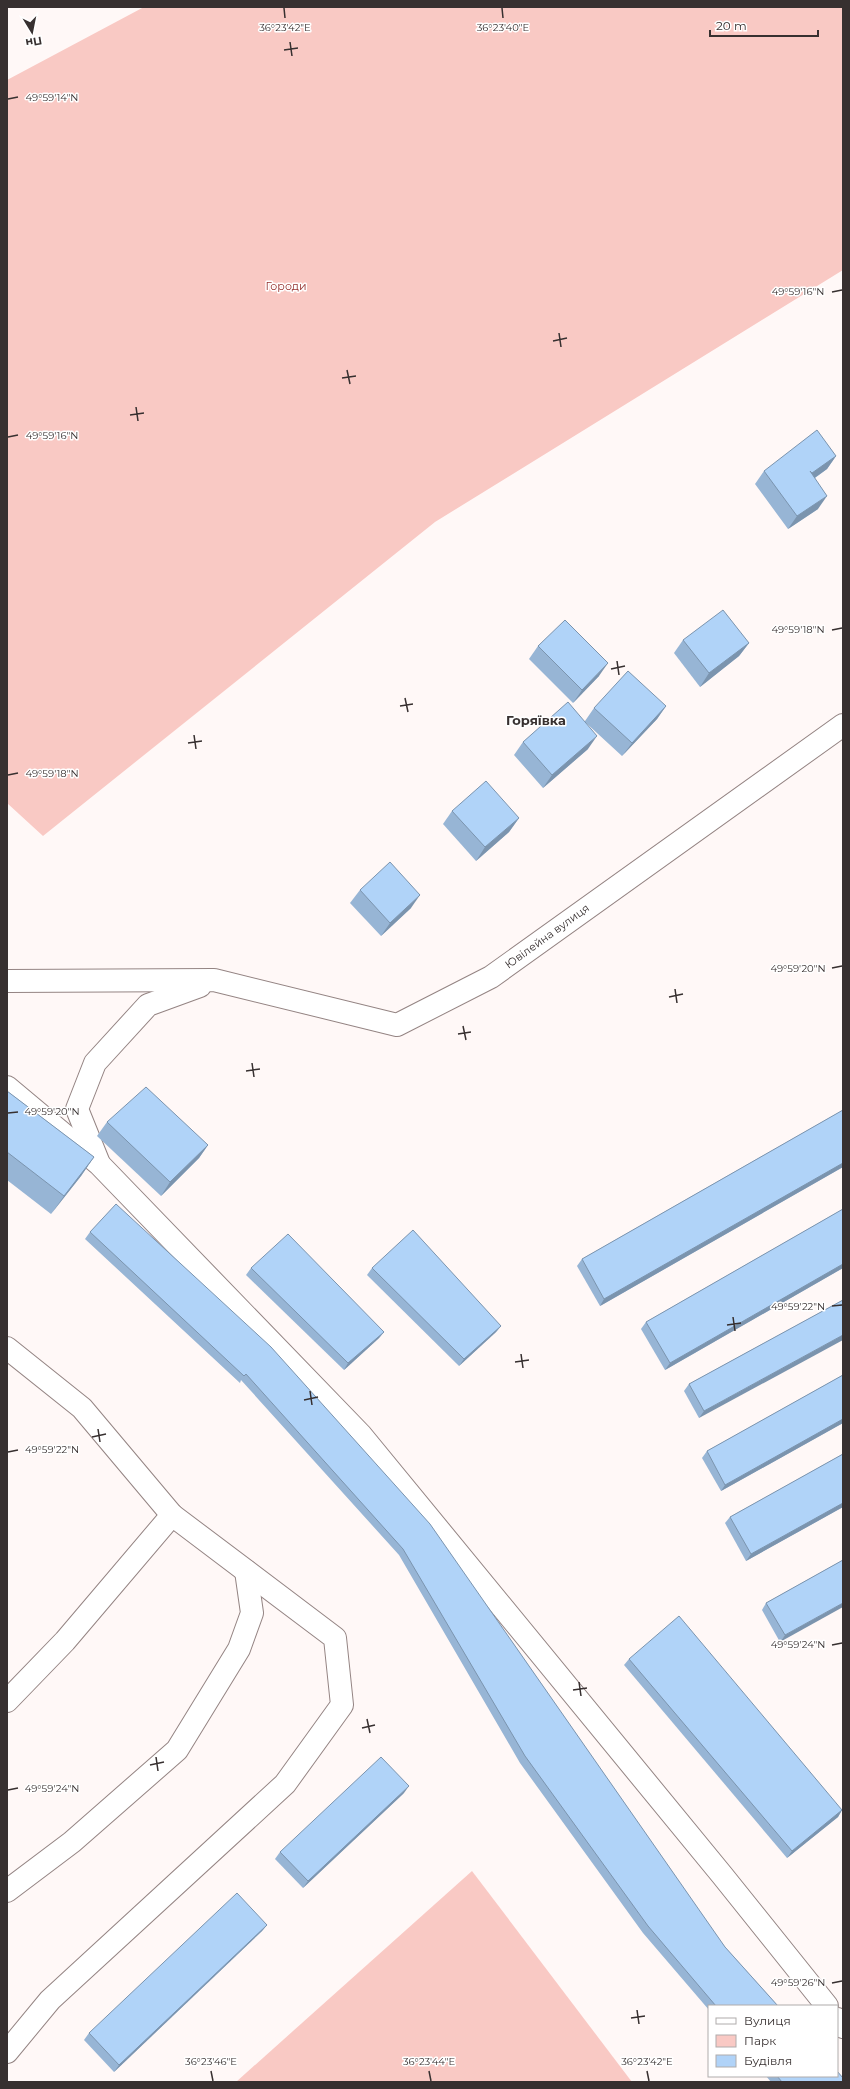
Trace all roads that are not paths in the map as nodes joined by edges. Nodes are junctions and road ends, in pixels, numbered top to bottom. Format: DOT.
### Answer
graph roads {
  1 [pos="843,725"];
  2 [pos="214,980"];
  3 [pos="7,981"];
  4 [pos="7,1087"];
  5 [pos="99,1164"];
  6 [pos="7,1348"];
  7 [pos="172,1515"];
  8 [pos="246,1571"];
  9 [pos="7,1701"];
  10 [pos="7,1891"];
  11 [pos="825,2005"];
  12 [pos="7,2052"];
  1 -- 2 [label="street, Ювілейна вулиця"];
  2 -- 3 [label="street, Ювілейна вулиця"];
  2 -- 5 [label="street"];
  4 -- 5 [label="street"];
  5 -- 11 [label="street"];
  6 -- 7 [label="street"];
  7 -- 8 [label="street"];
  7 -- 9 [label="street"];
  8 -- 10 [label="street"];
  8 -- 12 [label="street"];
}
